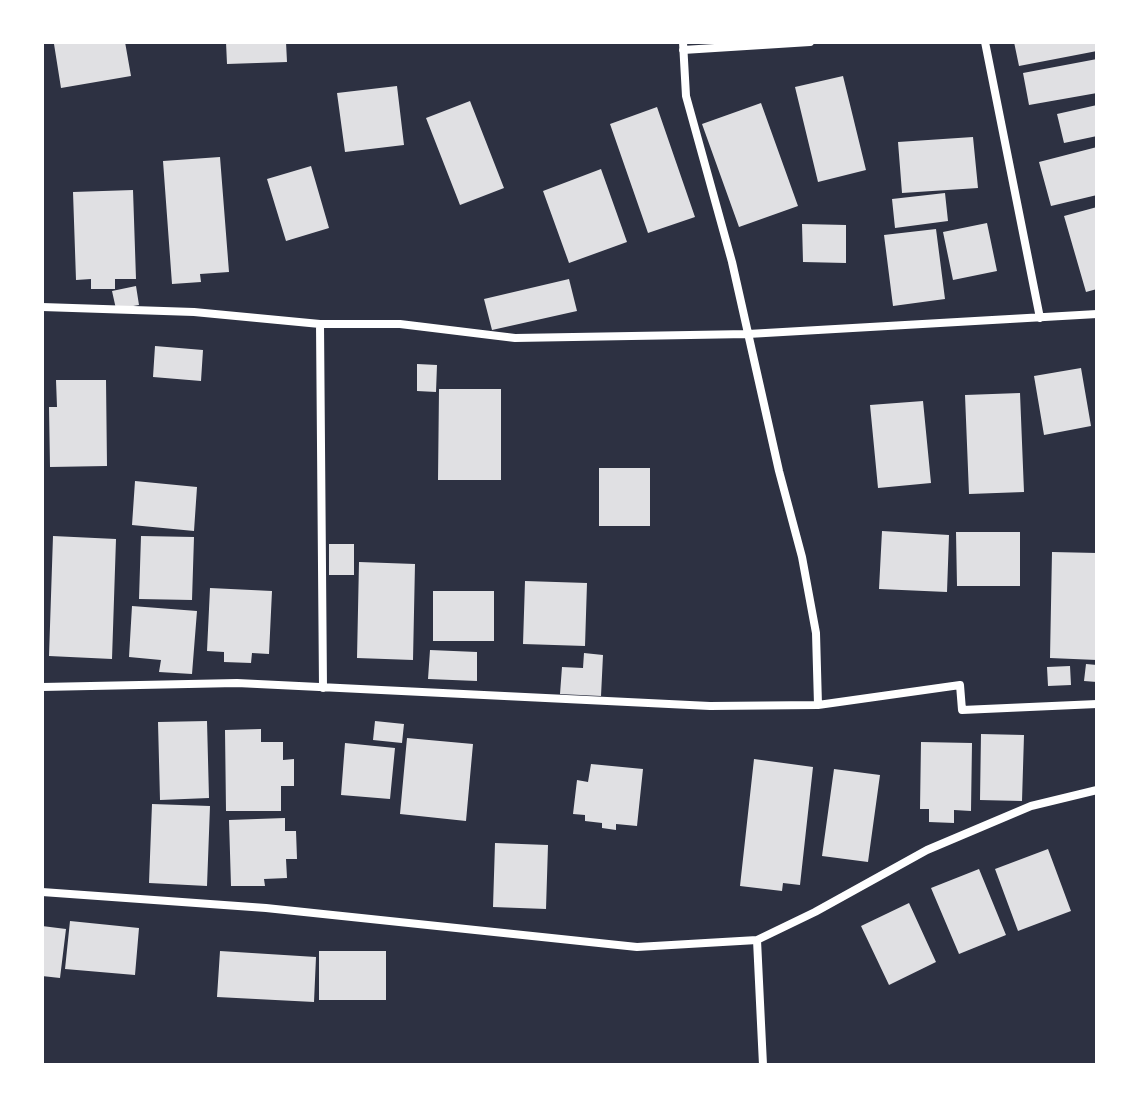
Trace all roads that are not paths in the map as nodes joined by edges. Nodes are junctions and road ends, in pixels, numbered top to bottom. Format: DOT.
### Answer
graph roads {
  1 [pos="810,42"];
  2 [pos="985,42"];
  3 [pos="683,46"];
  4 [pos="42,307"];
  5 [pos="1097,314"];
  6 [pos="1040,318"];
  7 [pos="320,324"];
  8 [pos="748,334"];
  9 [pos="42,687"];
  10 [pos="323,688"];
  11 [pos="1097,704"];
  12 [pos="818,705"];
  13 [pos="1097,790"];
  14 [pos="42,892"];
  15 [pos="757,940"];
  16 [pos="763,1065"];
  1 -- 3 [label="street"];
  2 -- 6 [label="street"];
  3 -- 8 [label="street"];
  4 -- 7 [label="street"];
  5 -- 6 [label="street"];
  6 -- 8 [label="street"];
  7 -- 8 [label="street"];
  7 -- 10 [label="street"];
  8 -- 12 [label="street"];
  9 -- 10 [label="street"];
  10 -- 12 [label="street"];
  11 -- 12 [label="street"];
  13 -- 15 [label="street"];
  14 -- 15 [label="street"];
  15 -- 16 [label="street"];
}
